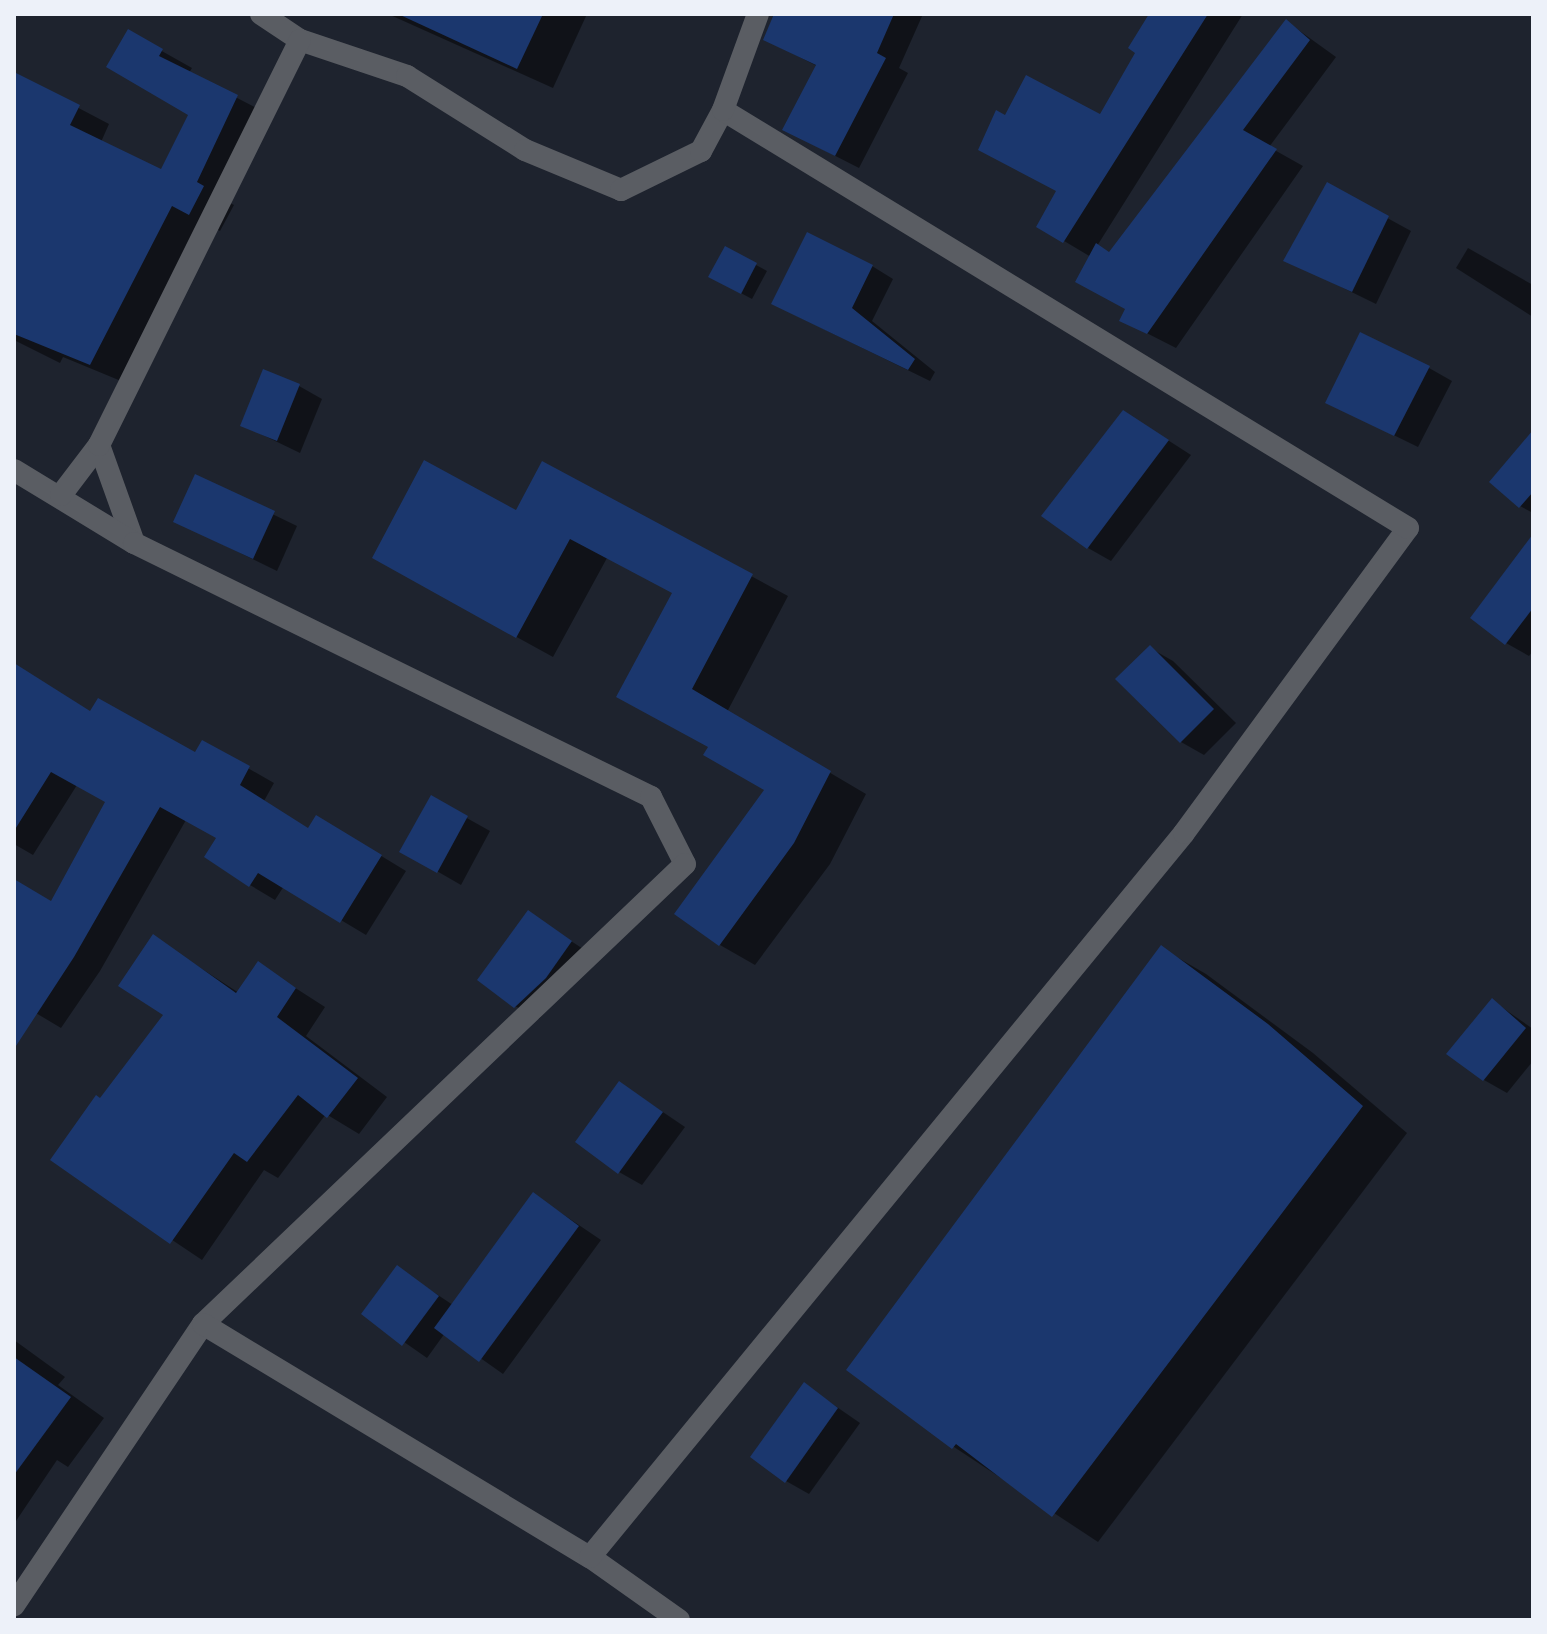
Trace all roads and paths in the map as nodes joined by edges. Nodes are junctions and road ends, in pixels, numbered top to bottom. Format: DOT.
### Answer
graph roads {
  1 [pos="261,14"];
  2 [pos="758,14"];
  3 [pos="300,40"];
  4 [pos="723,110"];
  5 [pos="99,445"];
  6 [pos="14,470"];
  7 [pos="61,495"];
  8 [pos="134,543"];
  9 [pos="203,1324"];
  10 [pos="590,1557"];
  11 [pos="14,1605"];
  12 [pos="679,1620"];
  1 -- 3 [label="street"];
  2 -- 4 [label="street"];
  3 -- 4 [label="street"];
  3 -- 5 [label="street"];
  4 -- 10 [label="street"];
  5 -- 7 [label="street"];
  5 -- 8 [label="street"];
  6 -- 7 [label="street"];
  7 -- 8 [label="street"];
  8 -- 9 [label="street"];
  9 -- 10 [label="street"];
  9 -- 11 [label="street"];
  10 -- 12 [label="street"];
}
